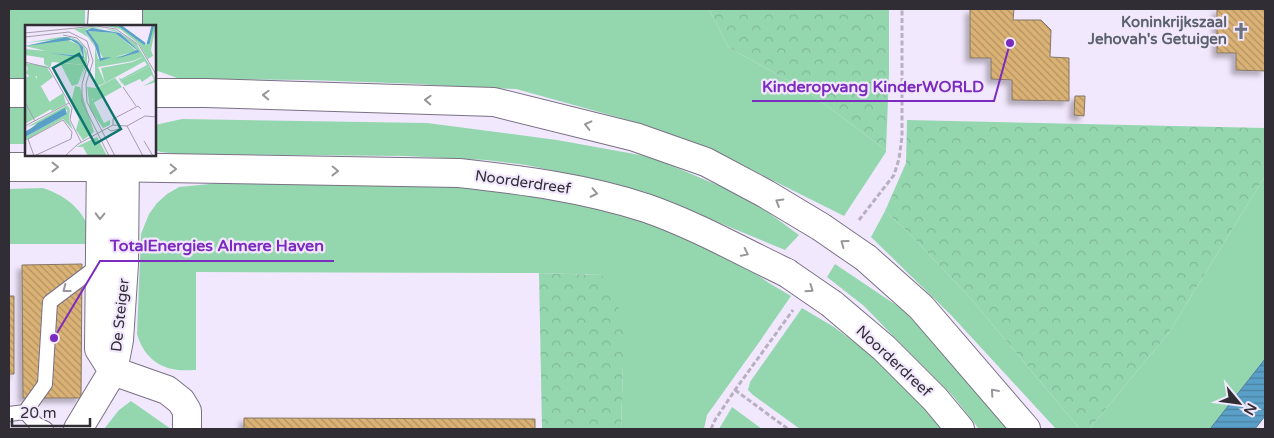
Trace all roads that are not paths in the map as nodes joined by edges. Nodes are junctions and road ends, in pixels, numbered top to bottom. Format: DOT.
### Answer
graph roads {
  1 [pos="103,9"];
  2 [pos="128,9"];
  3 [pos="102,25"];
  4 [pos="128,25"];
  5 [pos="9,93"];
  6 [pos="25,93"];
  7 [pos="156,93"];
  8 [pos="113,161"];
  9 [pos="9,167"];
  10 [pos="112,264"];
  11 [pos="113,371"];
  12 [pos="25,412"];
  13 [pos="9,414"];
  14 [pos="46,429"];
  15 [pos="78,429"];
  16 [pos="187,429"];
  17 [pos="960,429"];
  18 [pos="1026,429"];
  1 -- 3 [label="main road"];
  2 -- 4 [label="main road"];
  5 -- 6 [label="main road"];
  18 -- 7 [label="main road, one-way, bridge"];
  9 -- 8 [label="main road, Noorderdreef, one-way"];
  8 -- 10 [label="main road, De Steiger"];
  8 -- 17 [label="main road, Noorderdreef, one-way, bridge"];
  10 -- 11 [label="main road, De Steiger"];
  10 -- 12 [label="lane, one-way"];
  11 -- 15 [label="main road, De Steiger"];
  11 -- 16 [label="main road, De Steiger"];
  12 -- 13 [label="lane"];
  12 -- 14 [label="lane"];
}
